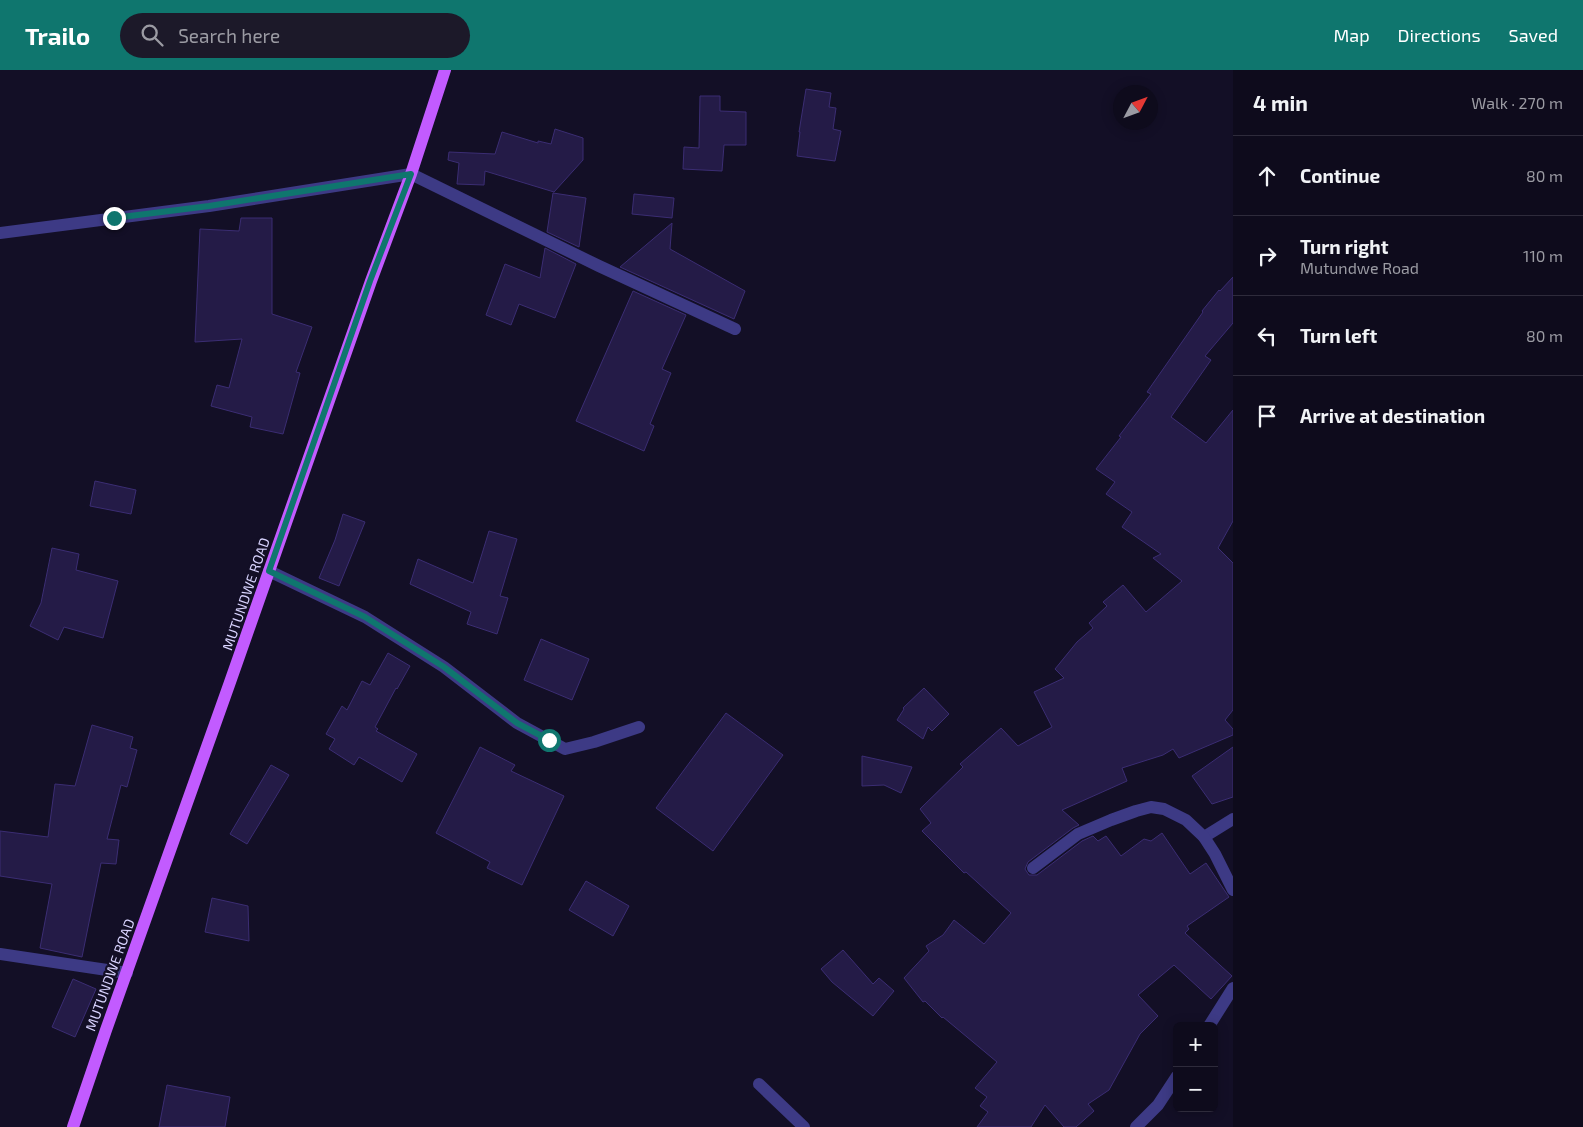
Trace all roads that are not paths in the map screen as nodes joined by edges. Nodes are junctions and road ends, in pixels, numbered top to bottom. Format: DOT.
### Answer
graph roads {
  1 [pos="445,70"];
  2 [pos="411,174"];
  3 [pos="0,233"];
  4 [pos="735,329"];
  5 [pos="269,571"];
  6 [pos="640,727"];
  7 [pos="1233,819"];
  8 [pos="1204,837"];
  9 [pos="1033,868"];
  10 [pos="1233,890"];
  11 [pos="0,954"];
  12 [pos="127,973"];
  13 [pos="1233,988"];
  14 [pos="1212,1022"];
  15 [pos="1173,1082"];
  16 [pos="759,1084"];
  17 [pos="73,1127"];
  18 [pos="804,1127"];
  19 [pos="1136,1127"];
  1 -- 2 [label="main road, MUTUNDWE ROAD"];
  2 -- 3 [label="street"];
  2 -- 4 [label="street"];
  2 -- 5 [label="main road, MUTUNDWE ROAD"];
  5 -- 6 [label="street"];
  5 -- 12 [label="main road, MUTUNDWE ROAD"];
  7 -- 8 [label="street"];
  8 -- 9 [label="street"];
  8 -- 10 [label="street"];
  11 -- 12 [label="street"];
  12 -- 17 [label="main road, MUTUNDWE ROAD"];
  13 -- 14 [label="street"];
  15 -- 19 [label="street"];
  16 -- 18 [label="street"];
}
